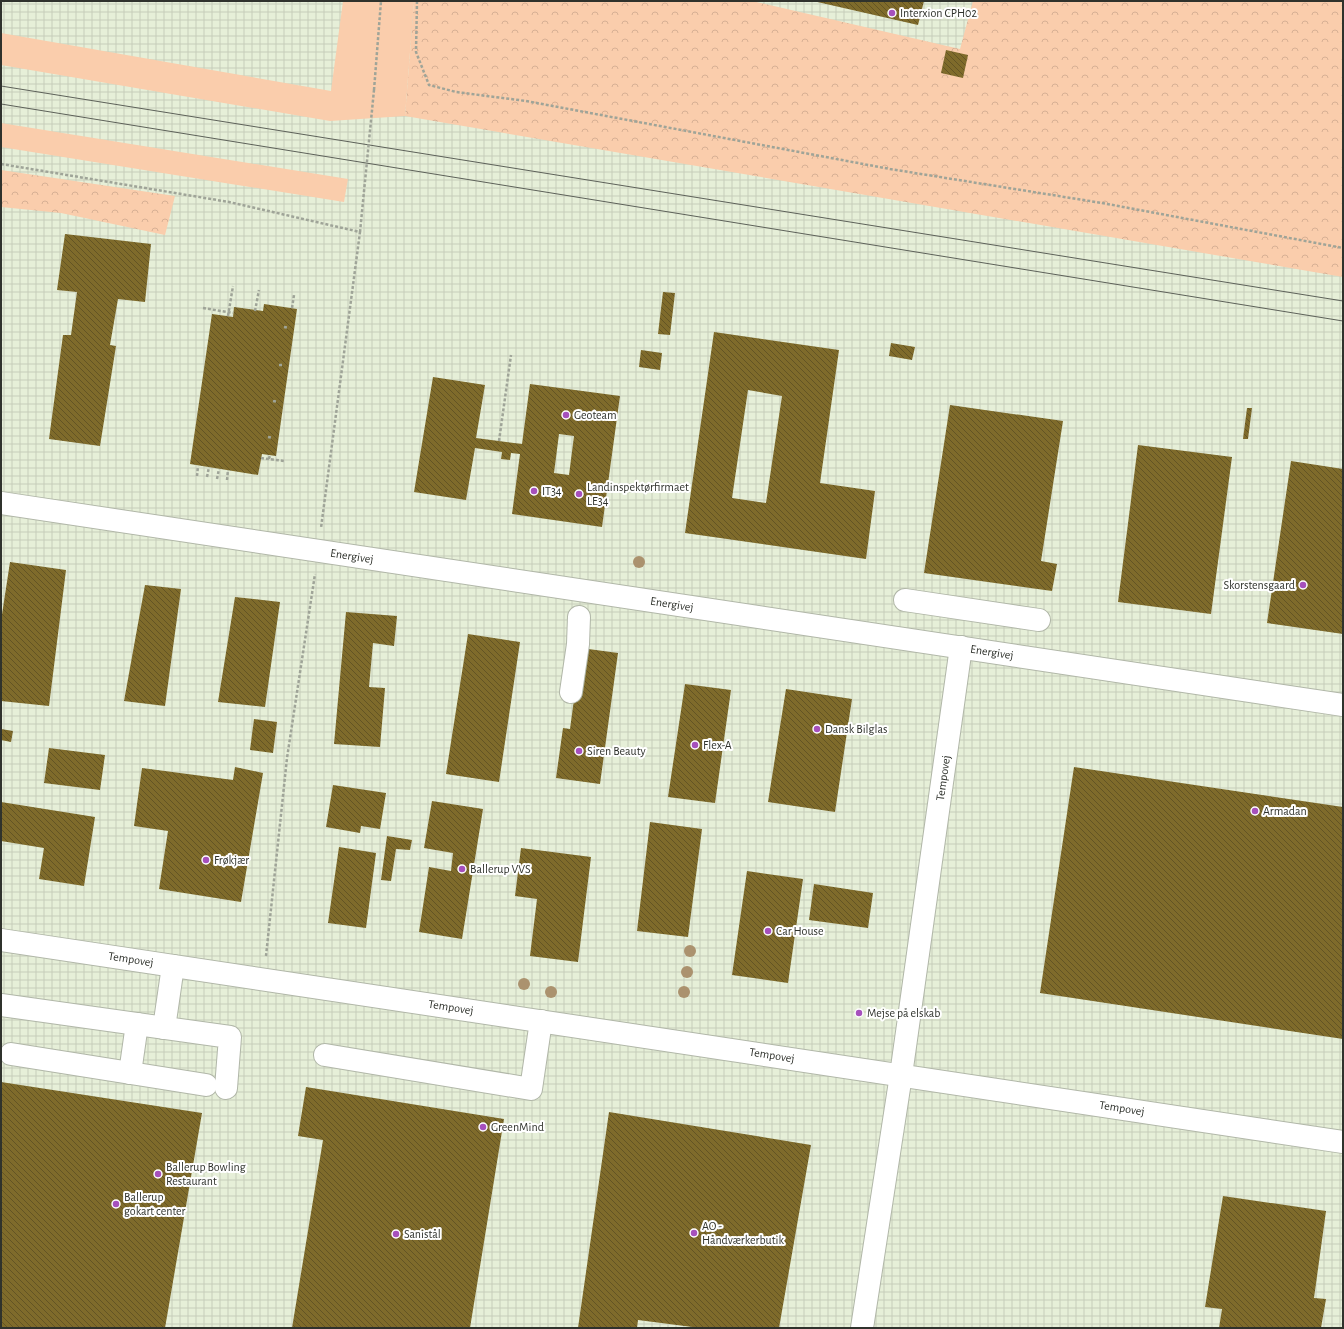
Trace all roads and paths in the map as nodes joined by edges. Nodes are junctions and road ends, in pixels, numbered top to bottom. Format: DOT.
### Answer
graph roads {
  1 [pos="381,1"];
  2 [pos="417,1"];
  3 [pos="1,164"];
  4 [pos="360,232"];
  5 [pos="1343,248"];
  6 [pos="233,286"];
  7 [pos="259,290"];
  8 [pos="294,295"];
  9 [pos="203,308"];
  10 [pos="292,308"];
  11 [pos="256,311"];
  12 [pos="233,313"];
  13 [pos="228,316"];
  14 [pos="284,327"];
  15 [pos="289,328"];
  16 [pos="511,355"];
  17 [pos="279,365"];
  18 [pos="283,365"];
  19 [pos="273,401"];
  20 [pos="278,402"];
  21 [pos="268,437"];
  22 [pos="273,438"];
  23 [pos="499,441"];
  24 [pos="270,455"];
  25 [pos="261,458"];
  26 [pos="269,459"];
  27 [pos="284,461"];
  28 [pos="198,466"];
  29 [pos="209,467"];
  30 [pos="219,469"];
  31 [pos="228,470"];
  32 [pos="197,476"];
  33 [pos="208,477"];
  34 [pos="217,478"];
  35 [pos="227,480"];
  36 [pos="1,504"];
  37 [pos="318,551"];
  38 [pos="905,600"];
  39 [pos="579,617"];
  40 [pos="1039,620"];
  41 [pos="961,647"];
  42 [pos="570,692"];
  43 [pos="1343,705"];
  44 [pos="1,940"];
  45 [pos="173,966"];
  46 [pos="264,979"];
  47 [pos="1,1005"];
  48 [pos="541,1021"];
  49 [pos="137,1024"];
  50 [pos="164,1028"];
  51 [pos="11,1054"];
  52 [pos="326,1055"];
  53 [pos="130,1073"];
  54 [pos="901,1075"];
  55 [pos="1343,1142"];
  56 [pos="862,1328"];
  1 -- 4 [label="path, bridge"];
  2 -- 5 [label="path"];
  3 -- 4 [label="path"];
  4 -- 37 [label="path"];
  6 -- 13 [label="path"];
  7 -- 11 [label="path"];
  8 -- 10 [label="path"];
  9 -- 12 [label="path"];
  14 -- 15 [label="path"];
  16 -- 23 [label="path"];
  17 -- 18 [label="path"];
  19 -- 20 [label="path"];
  21 -- 22 [label="path"];
  24 -- 26 [label="path"];
  25 -- 26 [label="path"];
  26 -- 27 [label="path"];
  28 -- 32 [label="path"];
  29 -- 33 [label="path"];
  30 -- 34 [label="path"];
  31 -- 35 [label="path"];
  36 -- 37 [label="street, Energivej"];
  37 -- 41 [label="street, Energivej"];
  37 -- 46 [label="path"];
  38 -- 40 [label="street"];
  39 -- 42 [label="street"];
  41 -- 43 [label="street, Energivej"];
  41 -- 54 [label="street, Tempovej"];
  44 -- 45 [label="street, Tempovej"];
  45 -- 46 [label="street, Tempovej"];
  45 -- 50 [label="street"];
  46 -- 48 [label="street, Tempovej"];
  47 -- 49 [label="street"];
  48 -- 52 [label="street"];
  48 -- 54 [label="street, Tempovej"];
  49 -- 50 [label="street"];
  49 -- 53 [label="street"];
  50 -- 53 [label="street"];
  51 -- 53 [label="street"];
  54 -- 55 [label="street, Tempovej"];
  54 -- 56 [label="street, Tempovej"];
}
